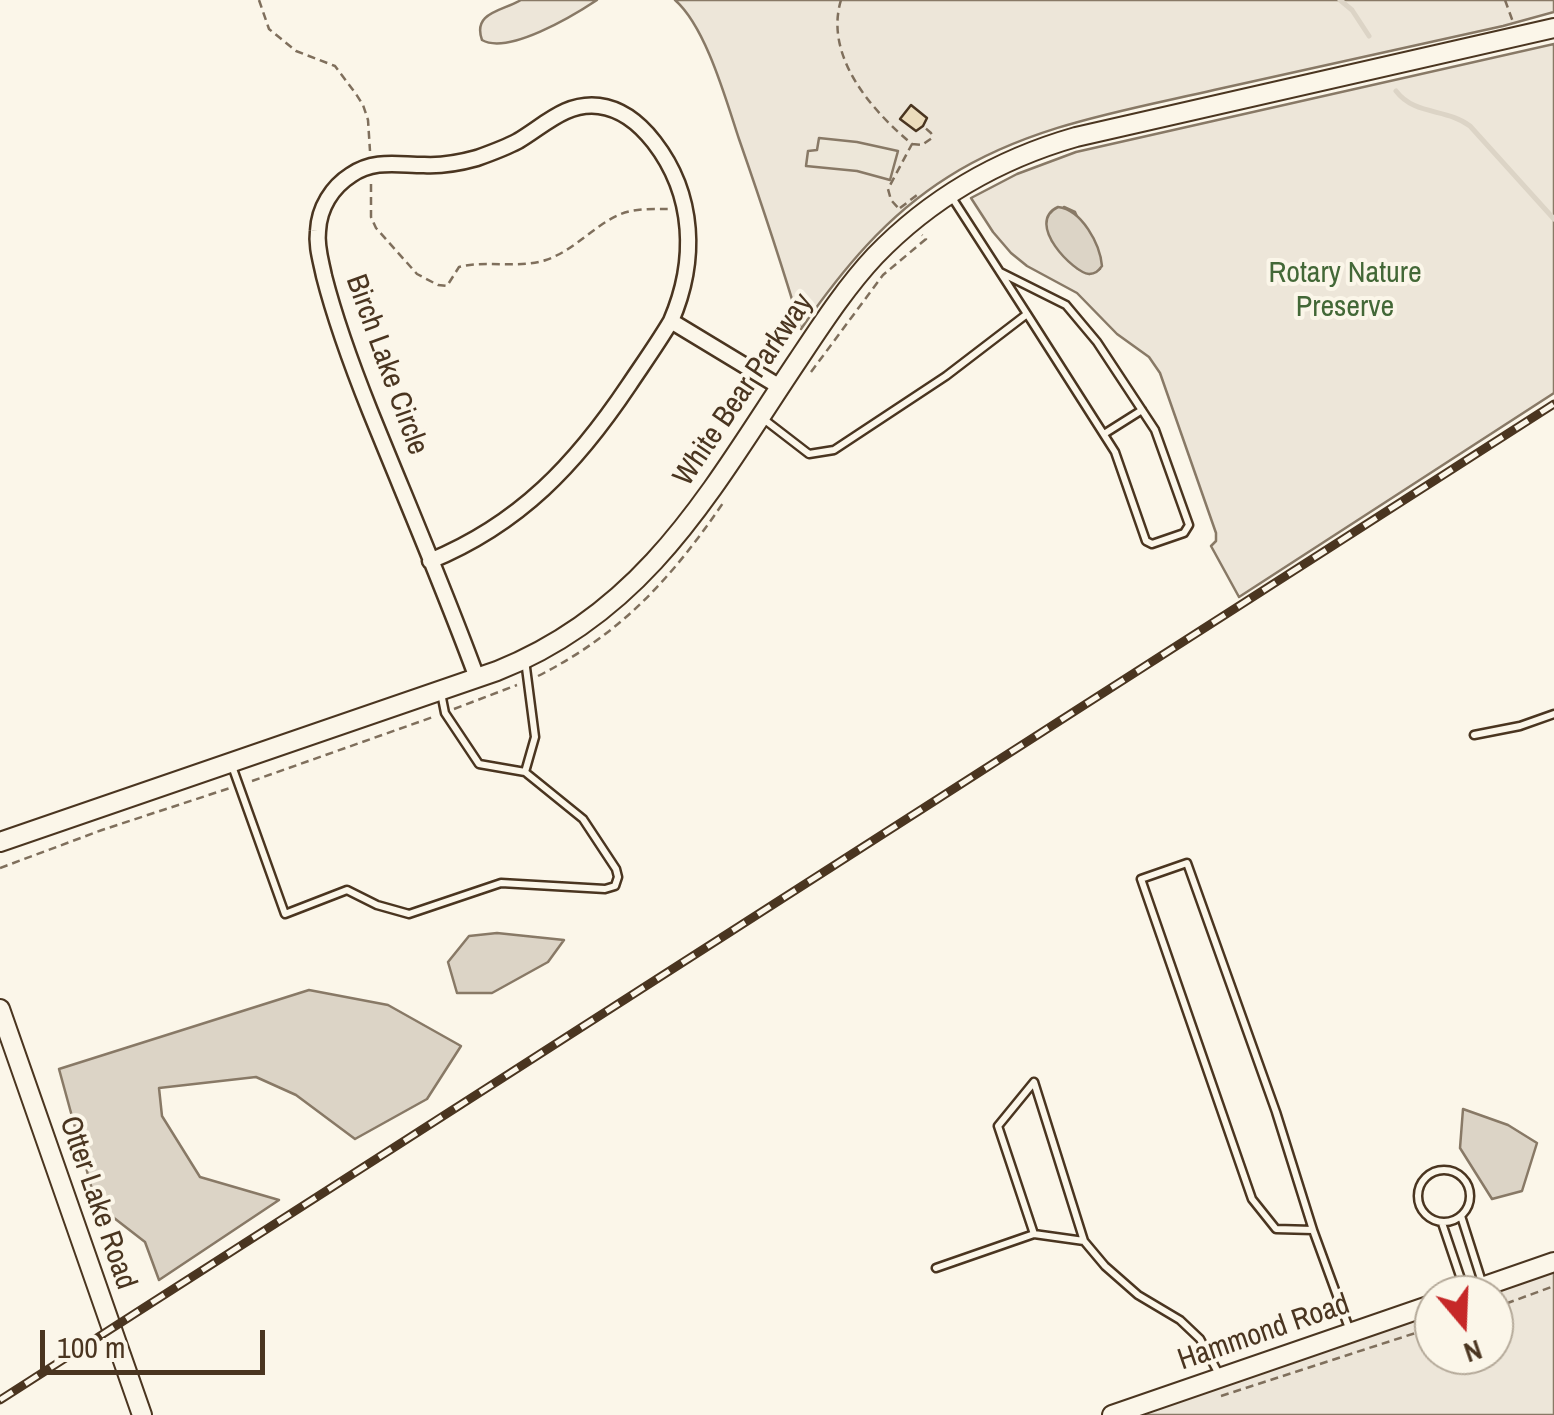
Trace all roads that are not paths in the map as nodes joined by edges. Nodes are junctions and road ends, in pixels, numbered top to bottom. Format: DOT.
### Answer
graph roads {
  1 [pos="1554,28"];
  2 [pos="950,194"];
  3 [pos="1000,272"];
  4 [pos="1027,314"];
  5 [pos="671,320"];
  6 [pos="780,387"];
  7 [pos="1142,410"];
  8 [pos="760,416"];
  9 [pos="1104,434"];
  10 [pos="430,560"];
  11 [pos="525,659"];
  12 [pos="477,678"];
  13 [pos="440,691"];
  14 [pos="1554,714"];
  15 [pos="1474,736"];
  16 [pos="231,763"];
  17 [pos="526,772"];
  18 [pos="0,842"];
  19 [pos="0,1010"];
  20 [pos="1462,1216"];
  21 [pos="1442,1222"];
  22 [pos="1313,1230"];
  23 [pos="1034,1234"];
  24 [pos="1084,1241"];
  25 [pos="1554,1262"];
  26 [pos="936,1268"];
  27 [pos="1463,1275"];
  28 [pos="1468,1275"];
  29 [pos="1514,1276"];
  30 [pos="1414,1311"];
  31 [pos="1350,1332"];
  32 [pos="1221,1377"];
  33 [pos="142,1415"];
  34 [pos="1112,1415"];
  1 -- 2 [label="street, White Bear Parkway"];
  2 -- 3 [label="lane"];
  2 -- 6 [label="street, White Bear Parkway"];
  3 -- 4 [label="lane"];
  3 -- 7 [label="lane"];
  4 -- 8 [label="lane"];
  4 -- 9 [label="lane"];
  5 -- 6 [label="street"];
  5 -- 10 [label="street"];
  5 -- 10 [label="street, Birch Lake Circle"];
  6 -- 8 [label="street, White Bear Parkway"];
  7 -- 9 [label="lane"];
  7 -- 9 [label="lane"];
  8 -- 11 [label="street, White Bear Parkway"];
  10 -- 12 [label="street, Birch Lake Circle"];
  11 -- 12 [label="street, White Bear Parkway"];
  11 -- 17 [label="lane"];
  12 -- 13 [label="street, White Bear Parkway"];
  13 -- 16 [label="street, White Bear Parkway"];
  13 -- 17 [label="lane"];
  14 -- 15 [label="lane"];
  16 -- 17 [label="lane"];
  16 -- 18 [label="street, White Bear Parkway"];
  19 -- 33 [label="street, Otter Lake Road"];
  20 -- 21 [label="lane"];
  20 -- 21 [label="lane"];
  20 -- 28 [label="lane"];
  21 -- 27 [label="lane"];
  22 -- 22 [label="lane"];
  22 -- 31 [label="lane"];
  23 -- 24 [label="lane"];
  23 -- 24 [label="lane"];
  23 -- 26 [label="lane"];
  24 -- 32 [label="lane"];
  25 -- 29 [label="street"];
  30 -- 31 [label="street, Hammond Road"];
  31 -- 32 [label="street, Hammond Road"];
  32 -- 34 [label="street, Hammond Road"];
}
